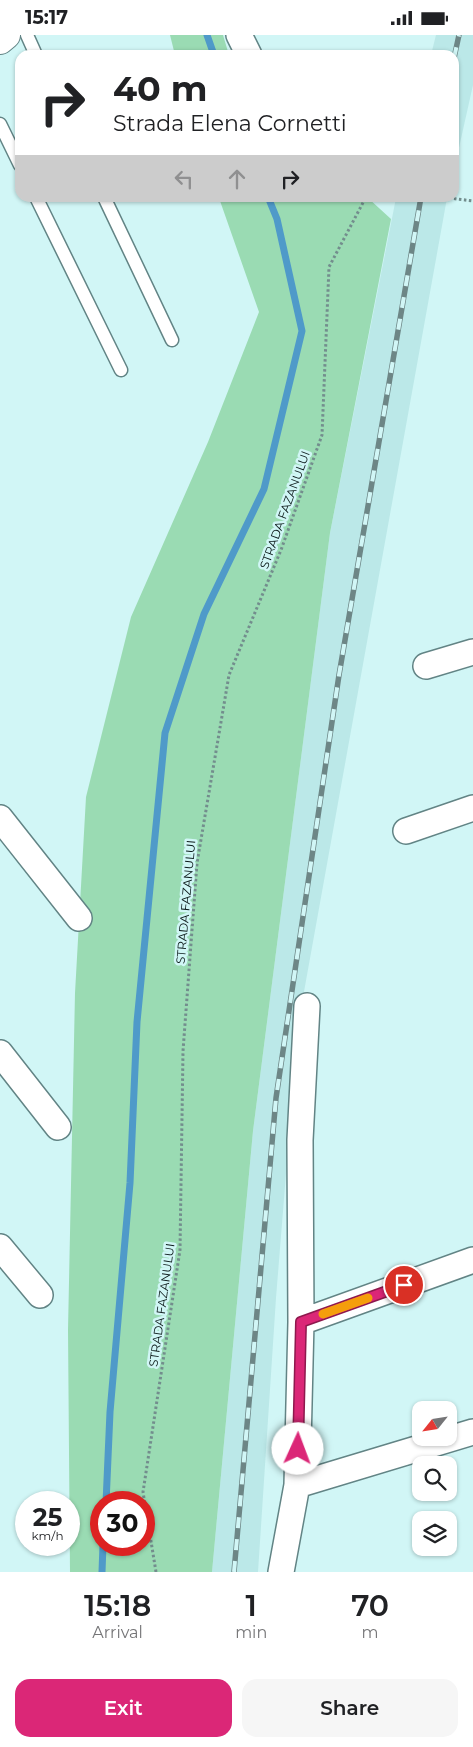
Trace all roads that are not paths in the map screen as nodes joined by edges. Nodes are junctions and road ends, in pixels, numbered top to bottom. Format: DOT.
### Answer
graph roads {
  1 [pos="6,35"];
  2 [pos="26,35"];
  3 [pos="238,35"];
  4 [pos="0,40"];
  5 [pos="34,50"];
  6 [pos="246,50"];
  7 [pos="0,124"];
  8 [pos="15,155"];
  9 [pos="38,202"];
  10 [pos="106,202"];
  11 [pos="172,340"];
  12 [pos="121,370"];
  13 [pos="473,652"];
  14 [pos="426,666"];
  15 [pos="473,808"];
  16 [pos="0,818"];
  17 [pos="406,831"];
  18 [pos="79,918"];
  19 [pos="307,1007"];
  20 [pos="0,1053"];
  21 [pos="58,1127"];
  22 [pos="0,1247"];
  23 [pos="473,1260"];
  24 [pos="40,1295"];
  25 [pos="301,1322"];
  26 [pos="473,1432"];
  27 [pos="297,1485"];
  28 [pos="281,1572"];
  1 -- 4 [label="street"];
  2 -- 5 [label="lane"];
  3 -- 6 [label="street"];
  7 -- 8 [label="lane"];
  9 -- 12 [label="lane"];
  10 -- 11 [label="lane"];
  13 -- 14 [label="street"];
  15 -- 17 [label="street"];
  16 -- 18 [label="street"];
  19 -- 25 [label="street"];
  20 -- 21 [label="street"];
  22 -- 24 [label="street"];
  23 -- 25 [label="street"];
  25 -- 27 [label="street"];
  26 -- 27 [label="street"];
  27 -- 28 [label="street"];
}
